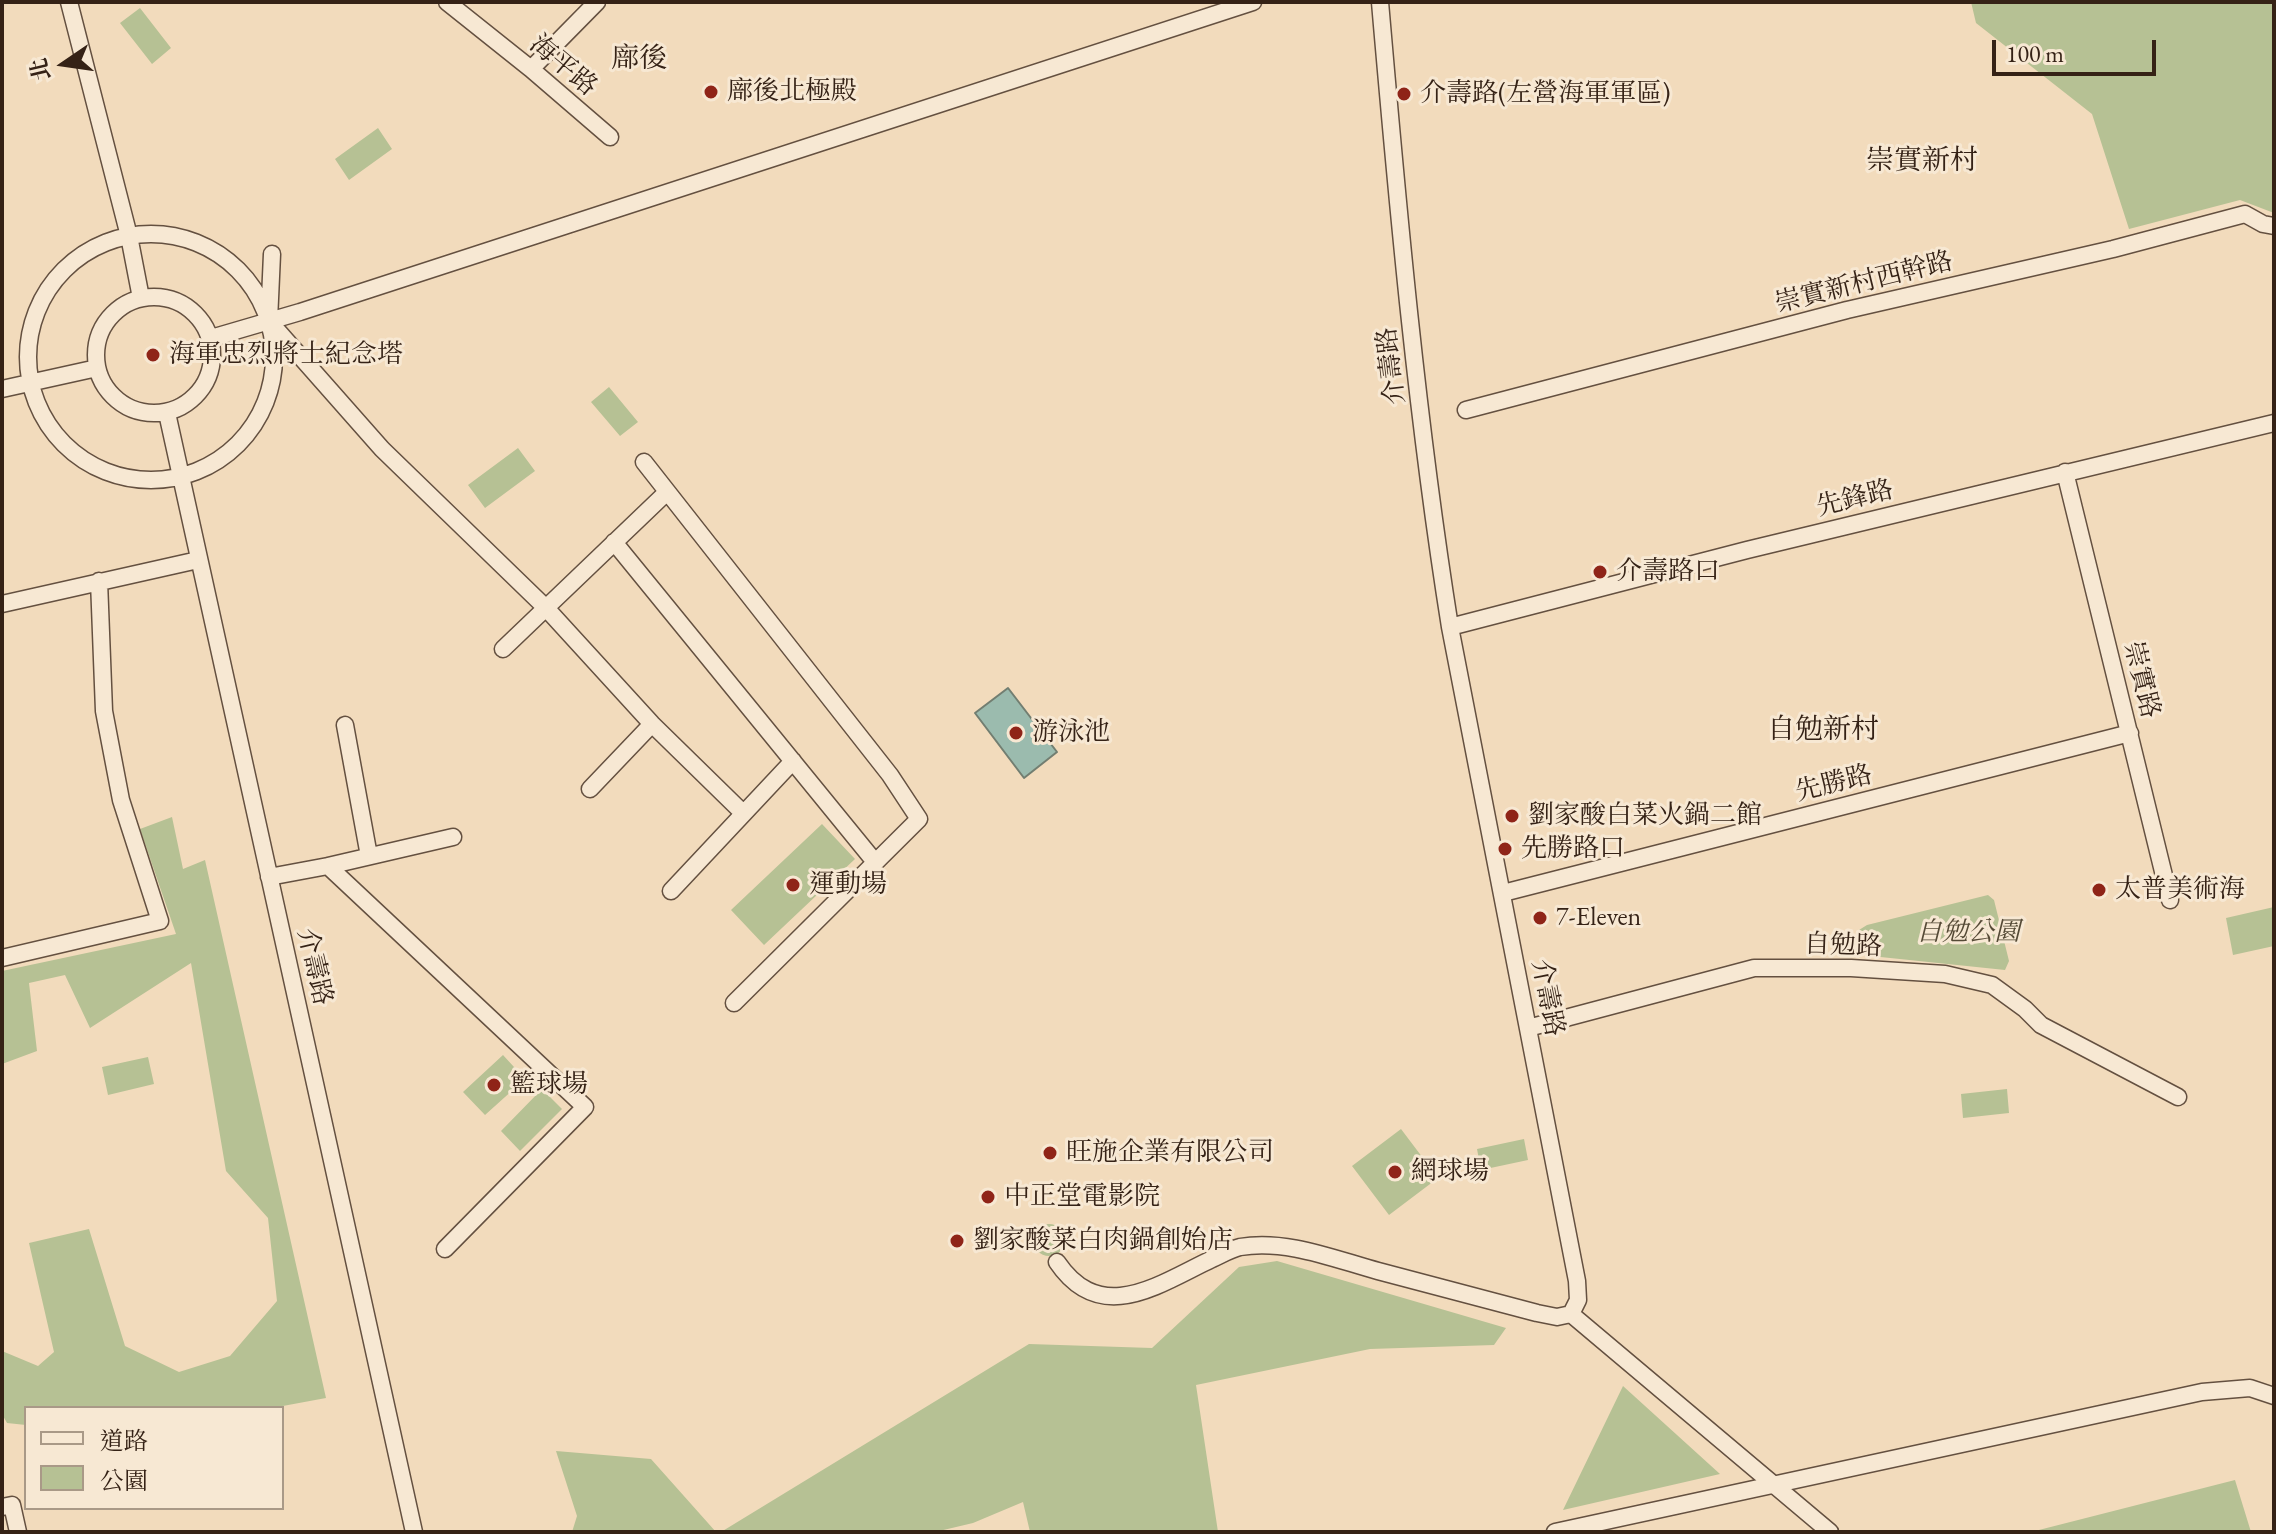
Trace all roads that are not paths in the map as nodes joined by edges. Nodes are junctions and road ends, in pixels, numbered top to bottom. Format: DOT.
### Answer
graph roads {
  1 [pos="69,2"];
  2 [pos="447,2"];
  3 [pos="597,2"];
  4 [pos="1253,2"];
  5 [pos="1380,2"];
  6 [pos="531,69"];
  7 [pos="610,137"];
  8 [pos="2274,226"];
  9 [pos="129,236"];
  10 [pos="272,254"];
  11 [pos="141,298"];
  12 [pos="269,321"];
  13 [pos="211,338"];
  14 [pos="97,368"];
  15 [pos="31,382"];
  16 [pos="2,389"];
  17 [pos="1466,410"];
  18 [pos="167,413"];
  19 [pos="2274,423"];
  20 [pos="644,462"];
  21 [pos="2065,472"];
  22 [pos="180,477"];
  23 [pos="667,492"];
  24 [pos="614,542"];
  25 [pos="198,560"];
  26 [pos="99,581"];
  27 [pos="2,604"];
  28 [pos="546,608"];
  29 [pos="1450,627"];
  30 [pos="503,649"];
  31 [pos="652,724"];
  32 [pos="345,725"];
  33 [pos="2130,733"];
  34 [pos="793,761"];
  35 [pos="590,789"];
  36 [pos="743,813"];
  37 [pos="453,837"];
  38 [pos="369,856"];
  39 [pos="875,862"];
  40 [pos="328,866"];
  41 [pos="269,877"];
  42 [pos="671,891"];
  43 [pos="1503,893"];
  44 [pos="2170,900"];
  45 [pos="2,958"];
  46 [pos="734,1003"];
  47 [pos="1528,1028"];
  48 [pos="2178,1097"];
  49 [pos="445,1249"];
  50 [pos="1057,1262"];
  51 [pos="1571,1314"];
  52 [pos="2274,1396"];
  53 [pos="1774,1483"];
  54 [pos="2,1507"];
  55 [pos="18,1532"];
  56 [pos="414,1532"];
  57 [pos="1555,1532"];
  58 [pos="1830,1532"];
  1 -- 9 [label="street"];
  2 -- 6 [label="street, 海平路"];
  3 -- 6 [label="street"];
  4 -- 12 [label="street"];
  5 -- 29 [label="street, 介壽路"];
  6 -- 7 [label="street, 海平路"];
  8 -- 17 [label="street, 崇實新村西幹路"];
  9 -- 11 [label="street"];
  9 -- 12 [label="street"];
  9 -- 15 [label="street"];
  10 -- 12 [label="street"];
  11 -- 13 [label="street"];
  11 -- 14 [label="street"];
  12 -- 13 [label="street"];
  12 -- 22 [label="street"];
  12 -- 28 [label="street"];
  13 -- 18 [label="street"];
  14 -- 15 [label="street"];
  14 -- 18 [label="street"];
  15 -- 16 [label="street"];
  15 -- 22 [label="street"];
  18 -- 22 [label="street, 介壽路"];
  19 -- 21 [label="street, 先鋒路"];
  20 -- 23 [label="street"];
  21 -- 29 [label="street, 先鋒路"];
  21 -- 33 [label="street, 崇實路"];
  22 -- 25 [label="street, 介壽路"];
  23 -- 24 [label="street"];
  23 -- 39 [label="street"];
  24 -- 28 [label="street"];
  24 -- 34 [label="street"];
  25 -- 26 [label="street"];
  25 -- 41 [label="street, 介壽路"];
  26 -- 27 [label="street"];
  26 -- 45 [label="street"];
  28 -- 30 [label="street"];
  28 -- 31 [label="street"];
  29 -- 43 [label="street, 介壽路"];
  31 -- 35 [label="street"];
  31 -- 36 [label="street"];
  32 -- 38 [label="street"];
  33 -- 43 [label="street, 先勝路"];
  33 -- 44 [label="street, 崇實路"];
  34 -- 36 [label="street"];
  34 -- 39 [label="street"];
  36 -- 42 [label="street"];
  37 -- 38 [label="street"];
  38 -- 40 [label="street"];
  39 -- 46 [label="street"];
  40 -- 41 [label="street"];
  40 -- 49 [label="street"];
  41 -- 56 [label="street, 介壽路"];
  43 -- 47 [label="street, 介壽路"];
  47 -- 48 [label="street, 自勉路"];
  47 -- 51 [label="street, 介壽路"];
  50 -- 51 [label="street"];
  51 -- 53 [label="street"];
  52 -- 53 [label="street"];
  53 -- 57 [label="street"];
  53 -- 58 [label="street"];
  54 -- 55 [label="street"];
}
